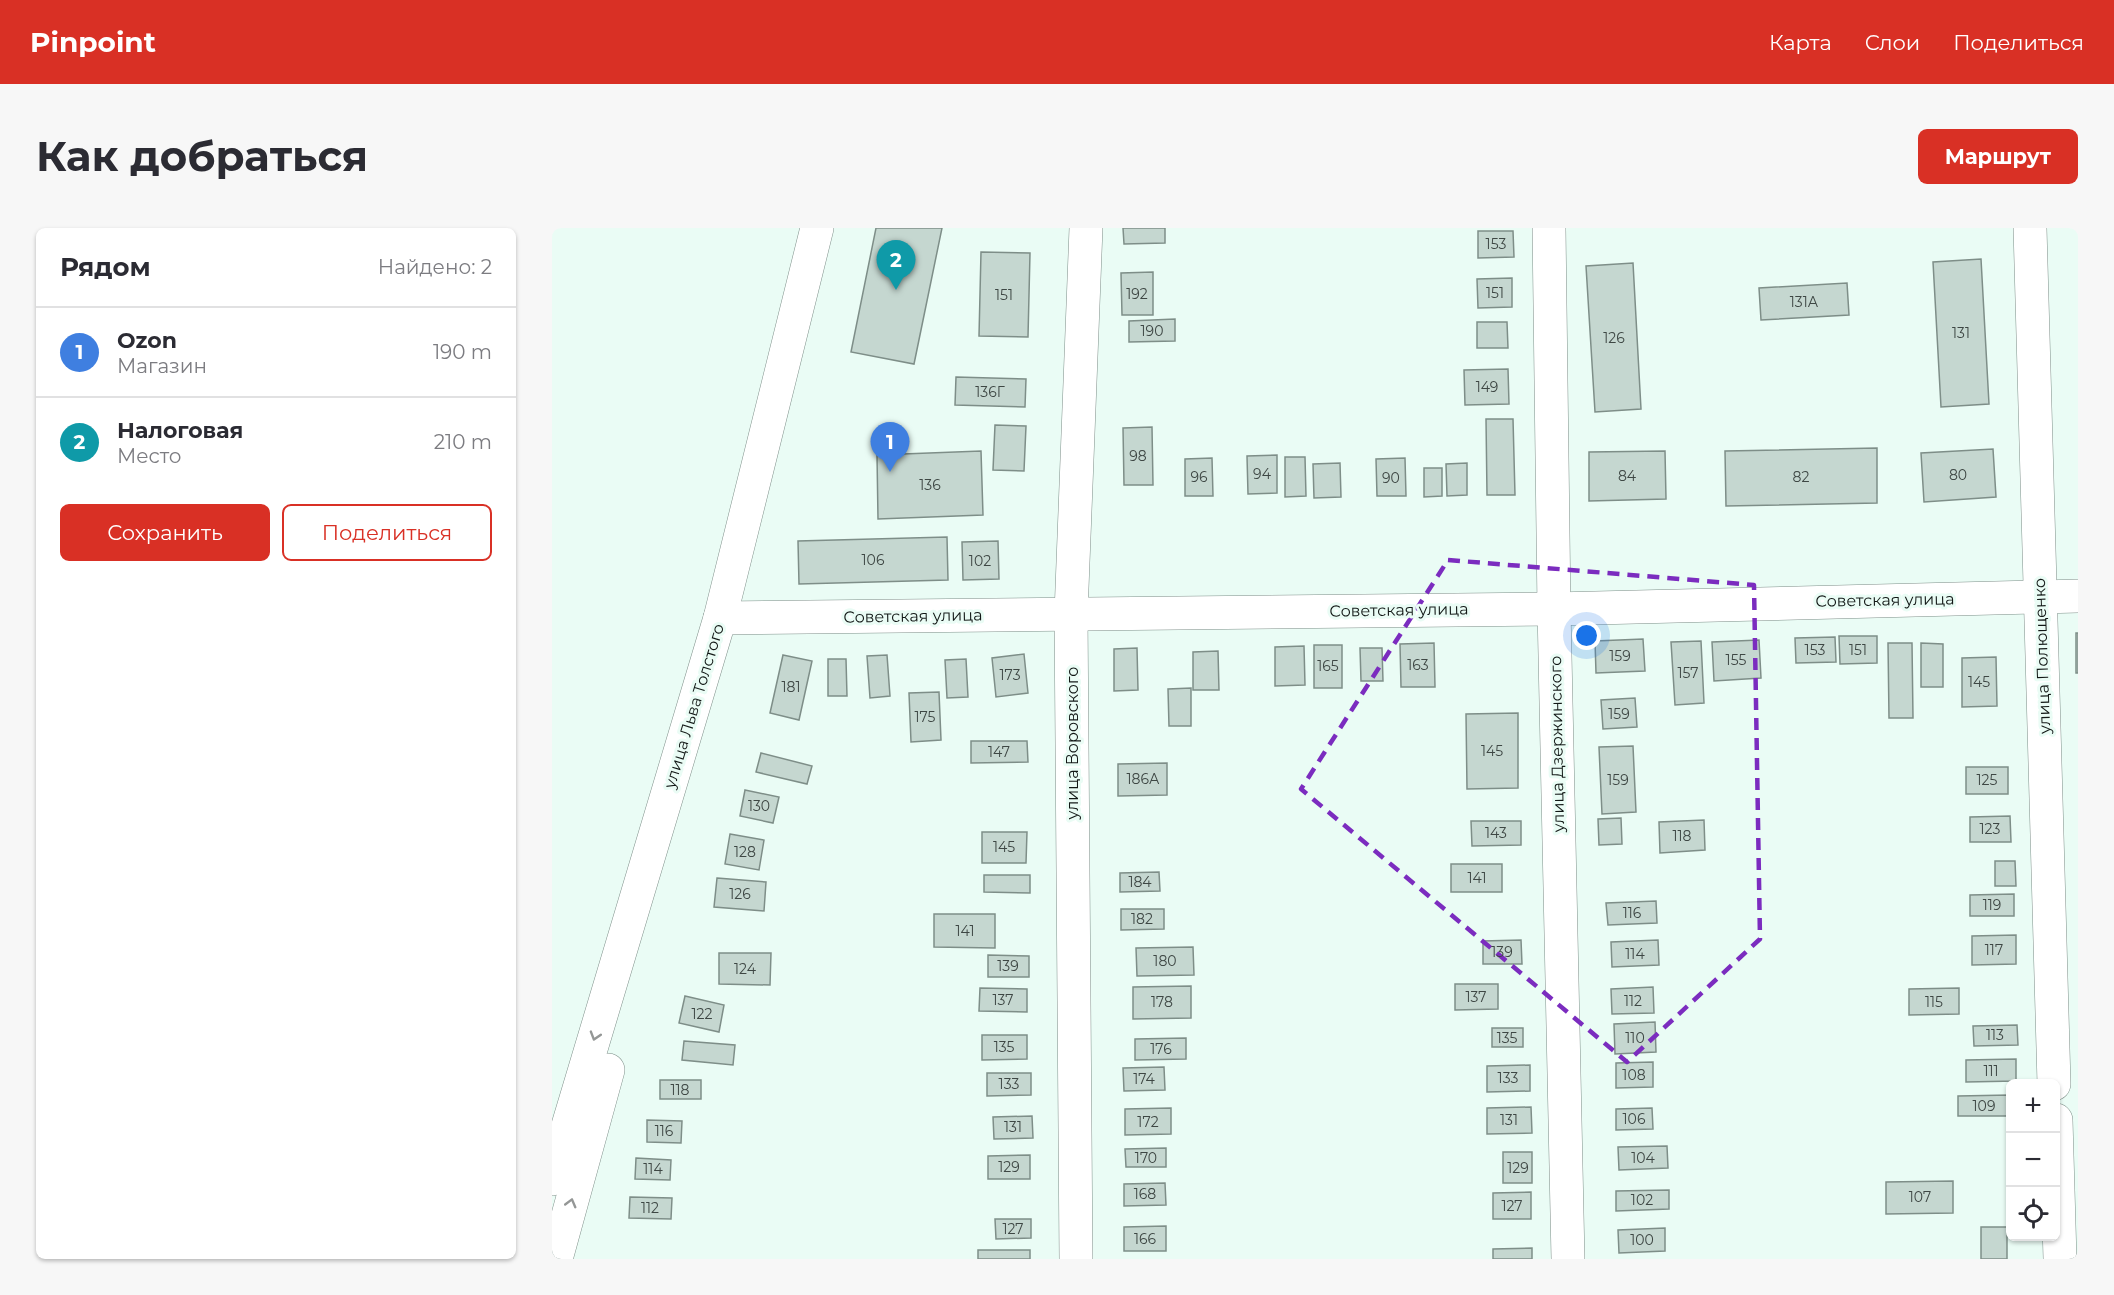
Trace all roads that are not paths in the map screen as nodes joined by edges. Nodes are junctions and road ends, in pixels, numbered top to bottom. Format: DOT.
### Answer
graph roads {
  1 [pos="817,228"];
  2 [pos="1086,228"];
  3 [pos="1549,228"];
  4 [pos="2030,228"];
  5 [pos="2040,596"];
  6 [pos="2078,596"];
  7 [pos="1554,609"];
  8 [pos="1071,614"];
  9 [pos="726,618"];
  10 [pos="2054,1079"];
  11 [pos="2055,1133"];
  12 [pos="552,1179"];
  13 [pos="556,1259"];
  14 [pos="1076,1259"];
  15 [pos="1568,1259"];
  16 [pos="2060,1259"];
  1 -- 9 [label="street, улица Льва Толстого"];
  2 -- 8 [label="street, улица Воровского"];
  3 -- 7 [label="street, улица Дзержинского"];
  4 -- 5 [label="street, улица Полющенко"];
  5 -- 6 [label="street, Советская улица"];
  5 -- 7 [label="street, Советская улица"];
  5 -- 10 [label="street, улица Полющенко"];
  7 -- 8 [label="street, Советская улица"];
  7 -- 15 [label="street, улица Дзержинского"];
  8 -- 9 [label="street, Советская улица"];
  8 -- 14 [label="street, улица Воровского"];
  9 -- 12 [label="street, улица Льва Толстого, one-way"];
  13 -- 9 [label="street, улица Льва Толстого, one-way"];
  11 -- 16 [label="street"];
}
